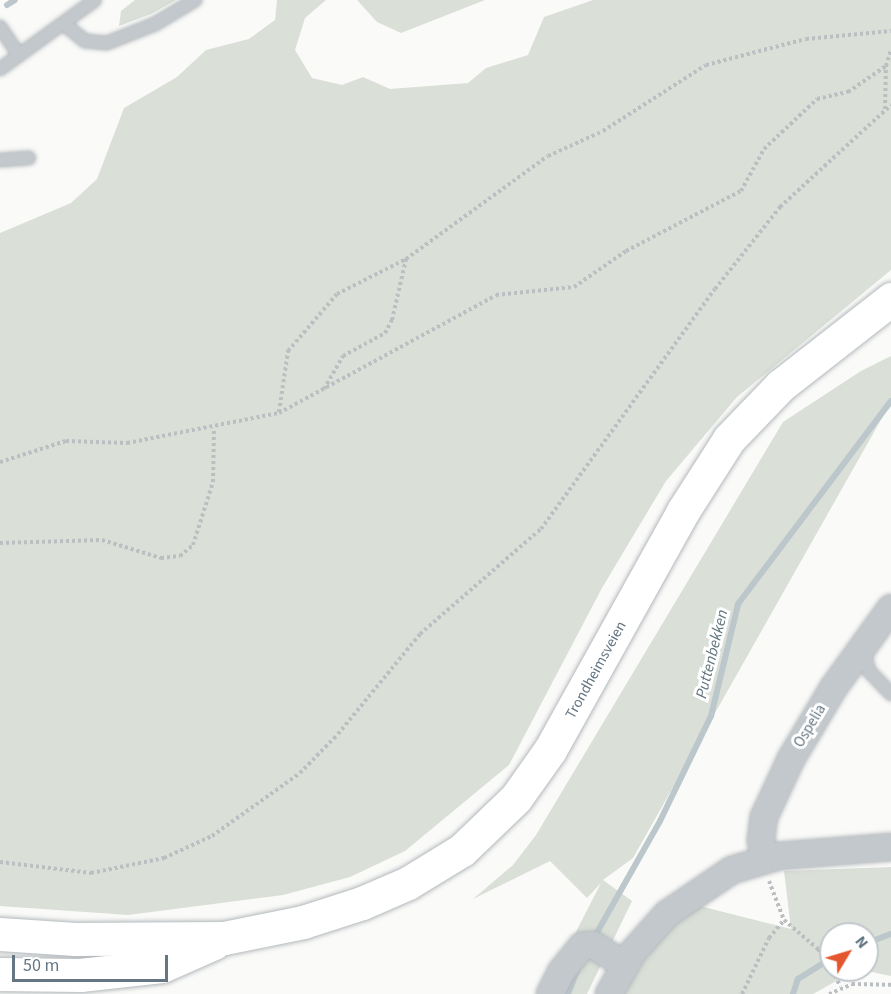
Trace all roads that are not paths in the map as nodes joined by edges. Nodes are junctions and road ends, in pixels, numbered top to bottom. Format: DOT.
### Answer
graph roads {
  1 [pos="95,0"];
  2 [pos="195,0"];
  3 [pos="64,24"];
  4 [pos="0,27"];
  5 [pos="19,55"];
  6 [pos="0,69"];
  7 [pos="29,158"];
  8 [pos="0,160"];
  9 [pos="891,299"];
  10 [pos="891,608"];
  11 [pos="864,646"];
  12 [pos="891,694"];
  13 [pos="891,847"];
  14 [pos="765,858"];
  15 [pos="0,934"];
  16 [pos="0,938"];
  17 [pos="224,938"];
  18 [pos="625,964"];
  19 [pos="0,974"];
  20 [pos="0,984"];
  21 [pos="5,994"];
  22 [pos="550,994"];
  23 [pos="609,994"];
  1 -- 3 [label="lane"];
  2 -- 3 [label="lane"];
  3 -- 5 [label="lane"];
  4 -- 5 [label="lane"];
  5 -- 6 [label="lane"];
  7 -- 8 [label="lane"];
  9 -- 17 [label="highway, Trondheimsveien"];
  10 -- 11 [label="street, Ospelia"];
  11 -- 12 [label="lane"];
  11 -- 14 [label="street, Ospelia"];
  13 -- 14 [label="street"];
  14 -- 18 [label="street"];
  15 -- 16 [label="street"];
  15 -- 17 [label="highway, Trondheimsveien"];
  17 -- 19 [label="highway, Trondheimsveien"];
  18 -- 22 [label="street"];
  18 -- 23 [label="street"];
  20 -- 21 [label="street"];
}
